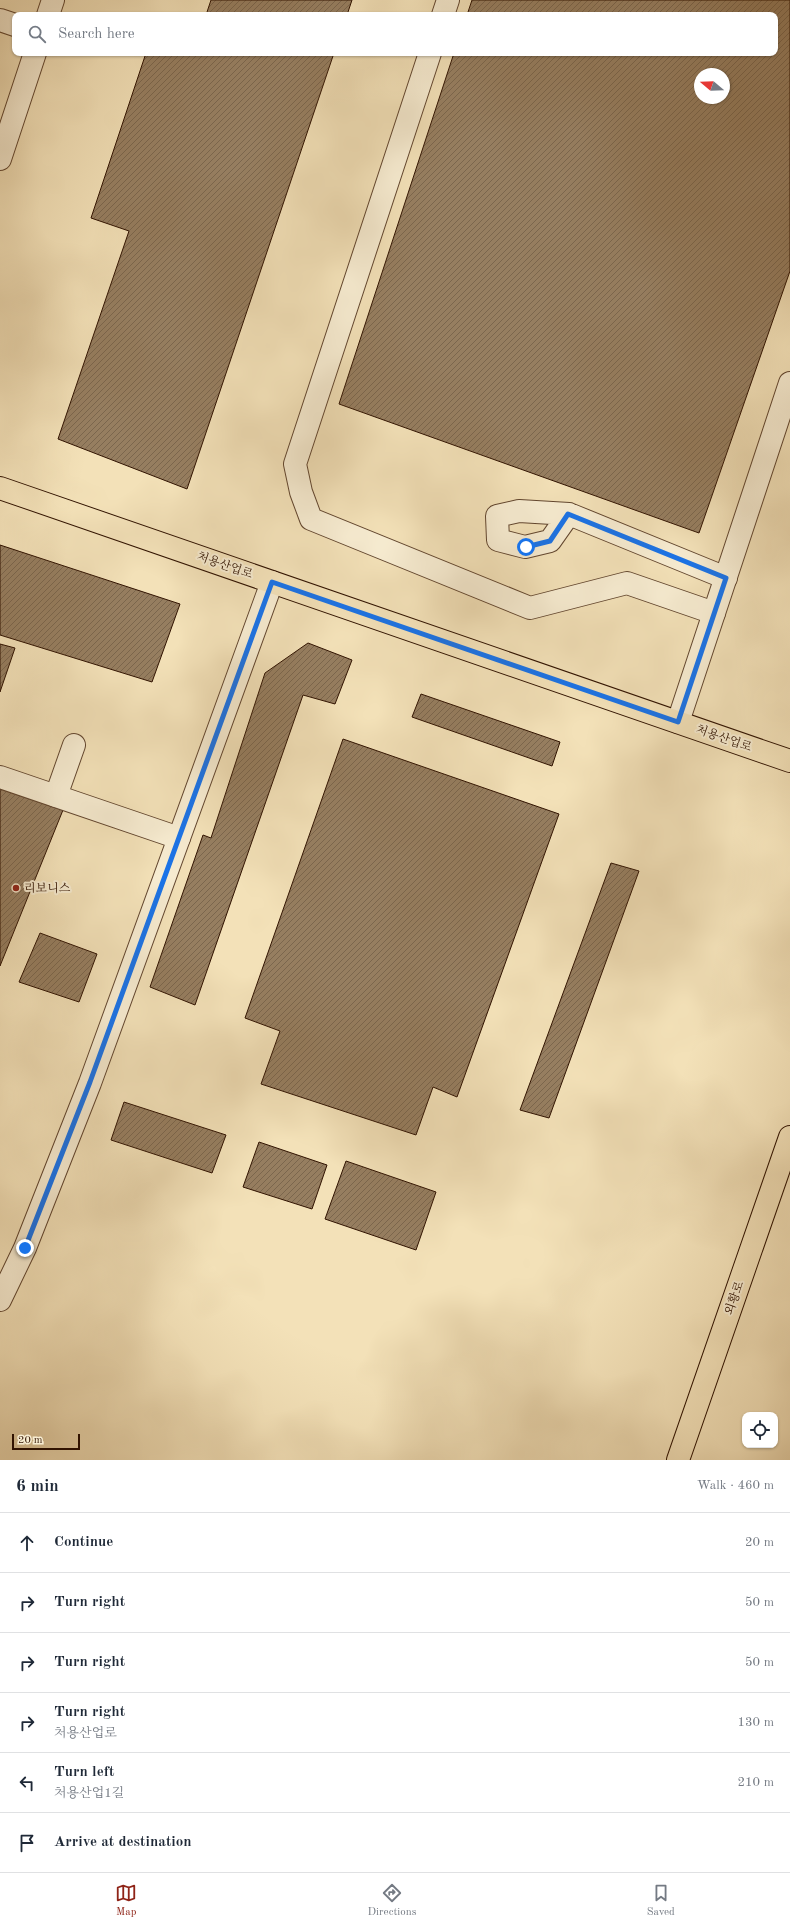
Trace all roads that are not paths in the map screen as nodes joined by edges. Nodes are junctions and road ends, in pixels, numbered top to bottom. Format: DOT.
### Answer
graph roads {
  1 [pos="53,0"];
  2 [pos="448,0"];
  3 [pos="49,12"];
  4 [pos="444,12"];
  5 [pos="0,20"];
  6 [pos="12,24"];
  7 [pos="34,56"];
  8 [pos="429,56"];
  9 [pos="6,121"];
  10 [pos="0,159"];
  11 [pos="790,383"];
  12 [pos="0,488"];
  13 [pos="568,514"];
  14 [pos="726,578"];
  15 [pos="272,582"];
  16 [pos="714,613"];
  17 [pos="678,722"];
  18 [pos="74,745"];
  19 [pos="790,761"];
  20 [pos="0,777"];
  21 [pos="56,796"];
  22 [pos="179,838"];
  23 [pos="790,1137"];
  24 [pos="0,1300"];
  25 [pos="678,1460"];
  1 -- 3 [label="street"];
  2 -- 4 [label="street"];
  5 -- 6 [label="street"];
  7 -- 9 [label="street"];
  8 -- 16 [label="street"];
  9 -- 10 [label="street"];
  11 -- 14 [label="street"];
  12 -- 15 [label="main road, 처용산업로"];
  13 -- 14 [label="street"];
  14 -- 16 [label="street"];
  15 -- 17 [label="main road, 처용산업로"];
  15 -- 22 [label="street"];
  16 -- 17 [label="street"];
  17 -- 19 [label="main road, 처용산업로"];
  18 -- 21 [label="street"];
  20 -- 21 [label="street"];
  21 -- 22 [label="street"];
  22 -- 24 [label="street"];
  23 -- 25 [label="main road, 외황로"];
}
